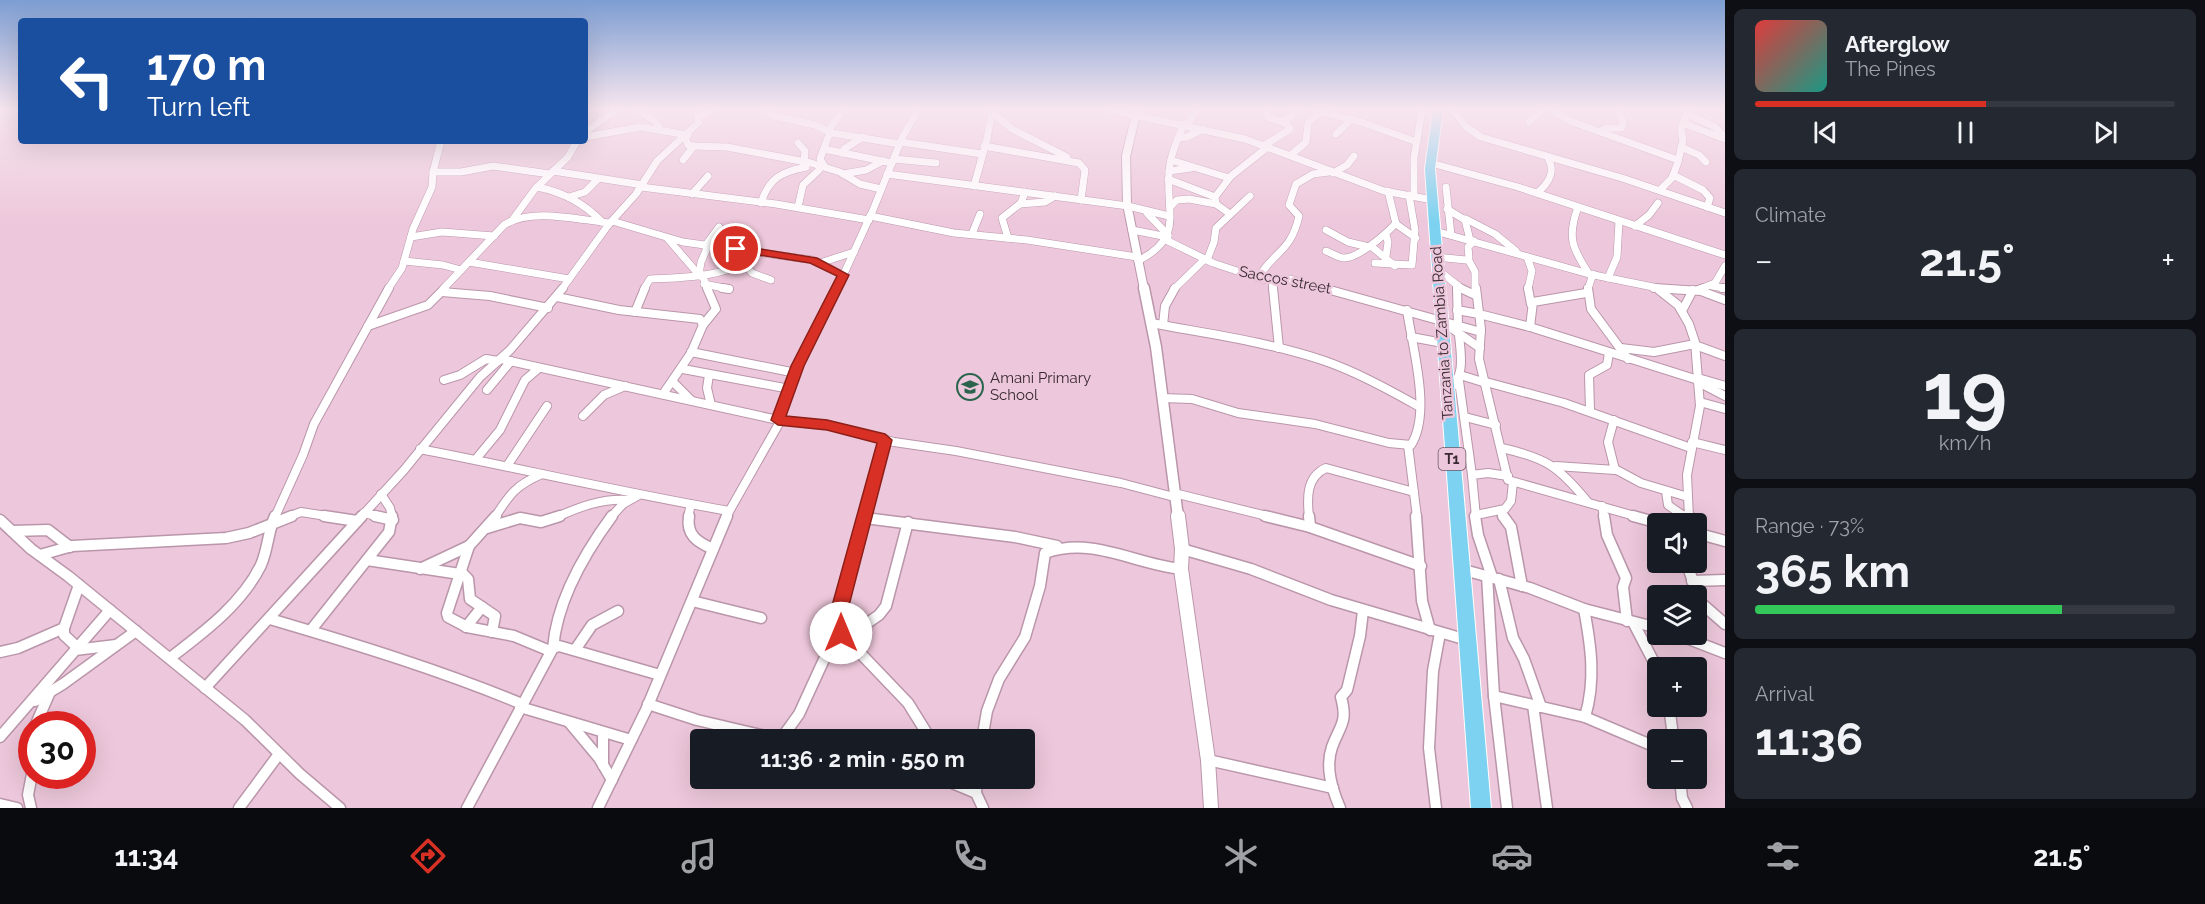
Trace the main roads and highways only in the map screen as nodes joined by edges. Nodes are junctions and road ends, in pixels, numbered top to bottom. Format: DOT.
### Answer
graph roads {
  1 [pos="1433,148"];
  2 [pos="1481,808"];
  1 -- 2 [label="highway, Tanzania to Zambia Road / T1"];
}
